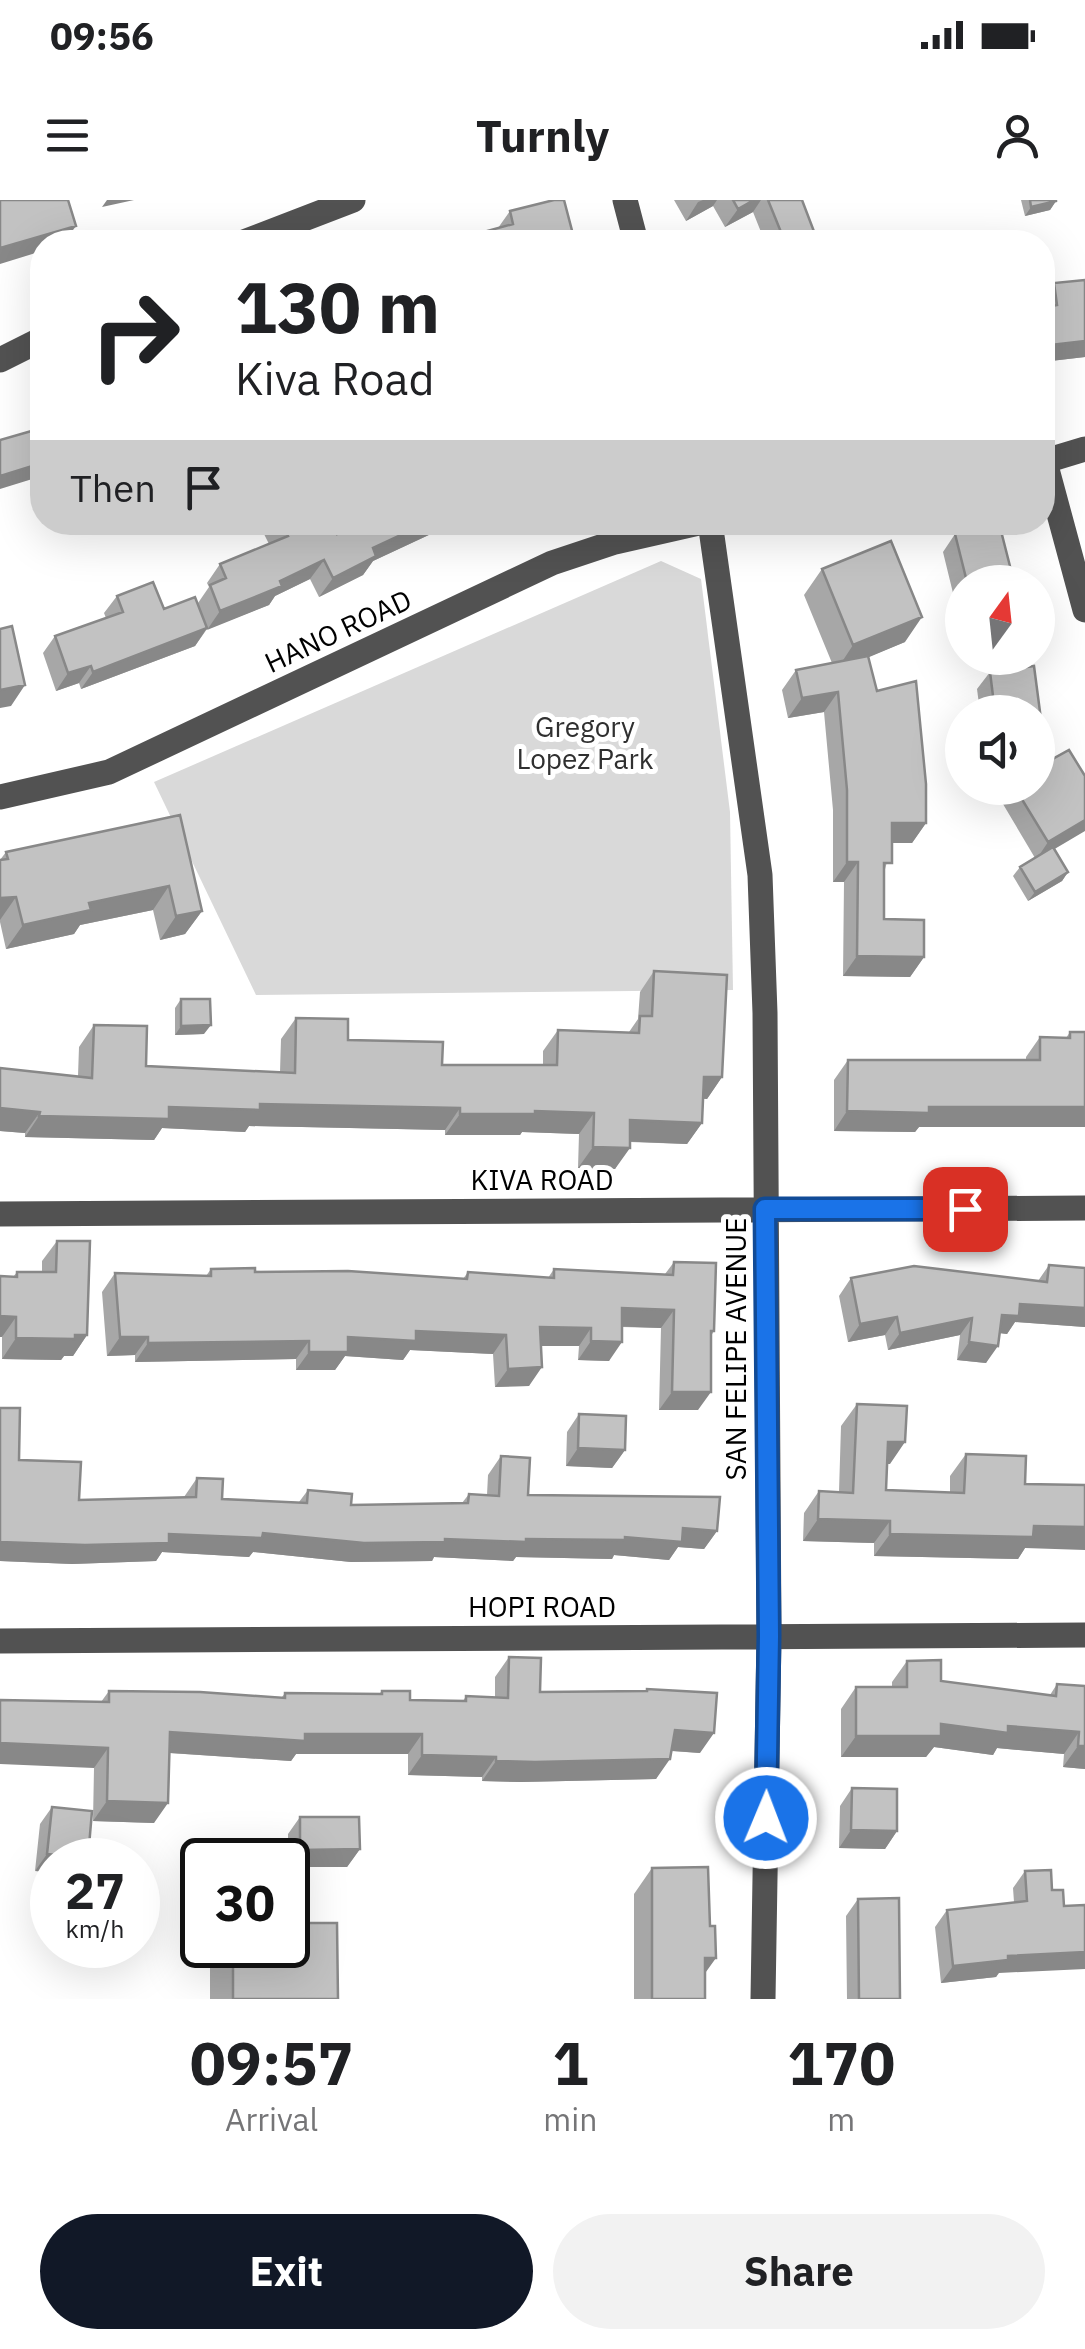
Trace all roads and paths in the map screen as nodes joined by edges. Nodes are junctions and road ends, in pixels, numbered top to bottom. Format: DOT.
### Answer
graph roads {
  1 [pos="353,200"];
  2 [pos="624,200"];
  3 [pos="275,230"];
  4 [pos="633,230"];
  5 [pos="30,346"];
  6 [pos="0,360"];
  7 [pos="1085,449"];
  8 [pos="1055,459"];
  9 [pos="1055,502"];
  10 [pos="647,535"];
  11 [pos="708,535"];
  12 [pos="1085,610"];
  13 [pos="0,797"];
  14 [pos="1085,1208"];
  15 [pos="765,1209"];
  16 [pos="0,1214"];
  17 [pos="1085,1635"];
  18 [pos="769,1636"];
  19 [pos="0,1641"];
  20 [pos="763,1999"];
  1 -- 3 [label="street"];
  2 -- 4 [label="street"];
  5 -- 6 [label="street"];
  7 -- 8 [label="street"];
  9 -- 12 [label="street"];
  10 -- 13 [label="street, HANO ROAD"];
  11 -- 15 [label="street, SAN FELIPE AVENUE"];
  14 -- 15 [label="street, KIVA ROAD"];
  15 -- 16 [label="street, KIVA ROAD"];
  15 -- 18 [label="street, SAN FELIPE AVENUE"];
  17 -- 18 [label="street, HOPI ROAD"];
  18 -- 19 [label="street, HOPI ROAD"];
  18 -- 20 [label="street, SAN FELIPE AVENUE"];
}
